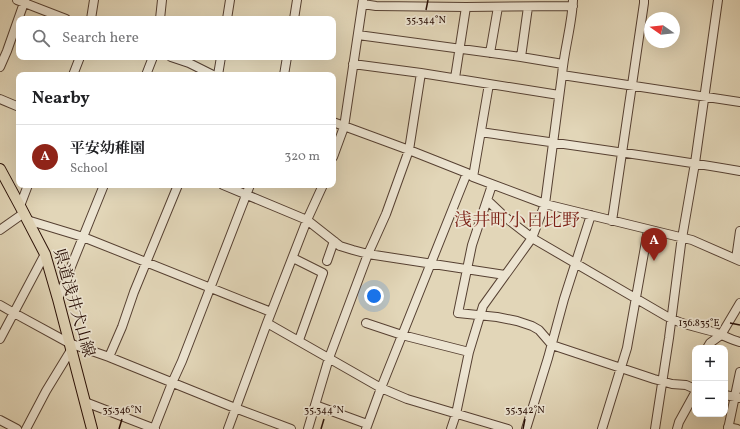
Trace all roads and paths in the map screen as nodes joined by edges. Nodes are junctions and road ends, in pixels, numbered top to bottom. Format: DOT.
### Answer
graph roads {
  1 [pos="94,0"];
  2 [pos="162,0"];
  3 [pos="230,0"];
  4 [pos="297,0"];
  5 [pos="644,0"];
  6 [pos="718,0"];
  7 [pos="22,1"];
  8 [pos="363,2"];
  9 [pos="573,3"];
  10 [pos="466,7"];
  11 [pos="498,7"];
  12 [pos="528,7"];
  13 [pos="18,16"];
  14 [pos="59,16"];
  15 [pos="91,16"];
  16 [pos="160,16"];
  17 [pos="227,16"];
  18 [pos="294,16"];
  19 [pos="16,21"];
  20 [pos="358,35"];
  21 [pos="460,49"];
  22 [pos="490,53"];
  23 [pos="521,57"];
  24 [pos="79,60"];
  25 [pos="152,60"];
  26 [pos="180,60"];
  27 [pos="220,60"];
  28 [pos="286,60"];
  29 [pos="353,64"];
  30 [pos="563,64"];
  31 [pos="0,67"];
  32 [pos="74,72"];
  33 [pos="147,72"];
  34 [pos="208,72"];
  35 [pos="218,72"];
  36 [pos="284,72"];
  37 [pos="422,72"];
  38 [pos="562,75"];
  39 [pos="455,78"];
  40 [pos="489,84"];
  41 [pos="632,86"];
  42 [pos="559,95"];
  43 [pos="704,97"];
  44 [pos="0,99"];
  45 [pos="740,102"];
  46 [pos="16,106"];
  47 [pos="336,123"];
  48 [pos="344,127"];
  49 [pos="481,132"];
  50 [pos="552,143"];
  51 [pos="336,149"];
  52 [pos="409,150"];
  53 [pos="623,152"];
  54 [pos="695,163"];
  55 [pos="1,171"];
  56 [pos="740,171"];
  57 [pos="470,175"];
  58 [pos="492,185"];
  59 [pos="28,188"];
  60 [pos="103,188"];
  61 [pos="177,188"];
  62 [pos="231,188"];
  63 [pos="249,188"];
  64 [pos="322,188"];
  65 [pos="246,194"];
  66 [pos="487,200"];
  67 [pos="545,204"];
  68 [pos="24,213"];
  69 [pos="590,215"];
  70 [pos="307,220"];
  71 [pos="612,221"];
  72 [pos="0,230"];
  73 [pos="648,230"];
  74 [pos="740,231"];
  75 [pos="83,237"];
  76 [pos="532,238"];
  77 [pos="682,238"];
  78 [pos="334,241"];
  79 [pos="45,254"];
  80 [pos="368,254"];
  81 [pos="293,258"];
  82 [pos="738,260"];
  83 [pos="327,261"];
  84 [pos="147,263"];
  85 [pos="431,263"];
  86 [pos="575,264"];
  87 [pos="467,269"];
  88 [pos="505,275"];
  89 [pos="210,288"];
  90 [pos="636,298"];
  91 [pos="58,299"];
  92 [pos="740,303"];
  93 [pos="0,305"];
  94 [pos="271,312"];
  95 [pos="14,313"];
  96 [pos="480,316"];
  97 [pos="672,319"];
  98 [pos="267,323"];
  99 [pos="366,323"];
  100 [pos="402,335"];
  101 [pos="721,335"];
  102 [pos="0,339"];
  103 [pos="299,340"];
  104 [pos="740,342"];
  105 [pos="552,345"];
  106 [pos="709,345"];
  107 [pos="70,346"];
  108 [pos="469,352"];
  109 [pos="109,357"];
  110 [pos="330,358"];
  111 [pos="621,368"];
  112 [pos="740,372"];
  113 [pos="663,382"];
  114 [pos="172,383"];
  115 [pos="381,388"];
  116 [pos="692,388"];
  117 [pos="737,397"];
  118 [pos="692,398"];
  119 [pos="85,402"];
  120 [pos="315,405"];
  121 [pos="235,408"];
  122 [pos="456,414"];
  123 [pos="0,420"];
  124 [pos="366,427"];
  125 [pos="728,428"];
  126 [pos="17,429"];
  127 [pos="26,429"];
  128 [pos="92,429"];
  129 [pos="155,429"];
  130 [pos="228,429"];
  131 [pos="291,429"];
  132 [pos="308,429"];
  133 [pos="450,429"];
  134 [pos="508,429"];
  135 [pos="526,429"];
  136 [pos="602,429"];
  137 [pos="655,429"];
  138 [pos="677,429"];
  139 [pos="737,429"];
  1 -- 15 [label="street"];
  2 -- 16 [label="street"];
  3 -- 17 [label="street"];
  4 -- 18 [label="street"];
  5 -- 41 [label="street"];
  6 -- 43 [label="street"];
  7 -- 13 [label="street"];
  7 -- 14 [label="street"];
  8 -- 10 [label="street"];
  8 -- 20 [label="street"];
  9 -- 12 [label="street"];
  9 -- 30 [label="street"];
  10 -- 11 [label="street"];
  10 -- 21 [label="street"];
  11 -- 12 [label="street"];
  11 -- 22 [label="street"];
  12 -- 23 [label="street"];
  19 -- 31 [label="street"];
  20 -- 21 [label="street"];
  20 -- 29 [label="street"];
  21 -- 22 [label="street"];
  21 -- 39 [label="street"];
  22 -- 23 [label="street"];
  23 -- 30 [label="street"];
  24 -- 32 [label="street"];
  25 -- 33 [label="street"];
  26 -- 34 [label="street"];
  27 -- 35 [label="street"];
  28 -- 36 [label="street"];
  29 -- 37 [label="street"];
  29 -- 48 [label="street"];
  30 -- 38 [label="street"];
  37 -- 39 [label="street"];
  37 -- 52 [label="street"];
  38 -- 41 [label="street"];
  38 -- 42 [label="street"];
  39 -- 40 [label="street"];
  40 -- 42 [label="street"];
  40 -- 49 [label="street"];
  41 -- 43 [label="street"];
  41 -- 53 [label="street"];
  42 -- 50 [label="street"];
  43 -- 45 [label="street"];
  43 -- 54 [label="street"];
  44 -- 46 [label="street"];
  47 -- 48 [label="street"];
  48 -- 51 [label="street"];
  48 -- 52 [label="street"];
  49 -- 50 [label="street"];
  49 -- 57 [label="street"];
  50 -- 53 [label="street"];
  50 -- 67 [label="street"];
  52 -- 57 [label="street"];
  52 -- 80 [label="street"];
  53 -- 54 [label="street"];
  53 -- 71 [label="street"];
  54 -- 56 [label="street"];
  54 -- 77 [label="street"];
  55 -- 68 [label="main road, 県道浅井犬山線"];
  57 -- 58 [label="street"];
  57 -- 85 [label="street"];
  58 -- 66 [label="street"];
  58 -- 67 [label="street"];
  59 -- 68 [label="street"];
  60 -- 75 [label="street"];
  61 -- 84 [label="street"];
  62 -- 65 [label="street"];
  63 -- 65 [label="street"];
  64 -- 70 [label="street"];
  65 -- 70 [label="street"];
  65 -- 89 [label="street"];
  66 -- 76 [label="street"];
  66 -- 87 [label="street"];
  67 -- 69 [label="street"];
  67 -- 76 [label="street"];
  68 -- 72 [label="street"];
  68 -- 75 [label="street"];
  68 -- 79 [label="main road, 県道浅井犬山線"];
  69 -- 71 [label="street"];
  69 -- 86 [label="street"];
  70 -- 78 [label="street"];
  70 -- 81 [label="street"];
  71 -- 73 [label="street"];
  73 -- 77 [label="street"];
  73 -- 90 [label="street"];
  74 -- 82 [label="street"];
  75 -- 84 [label="street"];
  75 -- 91 [label="street"];
  76 -- 86 [label="street"];
  76 -- 88 [label="street"];
  77 -- 82 [label="street"];
  77 -- 97 [label="street"];
  78 -- 80 [label="street"];
  78 -- 83 [label="street"];
  79 -- 91 [label="main road, 県道浅井犬山線"];
  79 -- 95 [label="street"];
  80 -- 85 [label="street"];
  80 -- 110 [label="street"];
  81 -- 94 [label="street"];
  81 -- 103 [label="street"];
  84 -- 89 [label="street"];
  84 -- 109 [label="street"];
  85 -- 87 [label="street"];
  85 -- 100 [label="street"];
  86 -- 90 [label="street"];
  86 -- 105 [label="street"];
  87 -- 88 [label="street"];
  87 -- 96 [label="street"];
  88 -- 96 [label="street"];
  89 -- 94 [label="street"];
  89 -- 114 [label="street"];
  90 -- 97 [label="street"];
  90 -- 111 [label="street"];
  91 -- 107 [label="main road, 県道浅井犬山線"];
  92 -- 101 [label="street"];
  93 -- 95 [label="street"];
  94 -- 98 [label="street"];
  95 -- 102 [label="street"];
  95 -- 107 [label="street"];
  96 -- 105 [label="street"];
  96 -- 108 [label="street"];
  97 -- 101 [label="street"];
  97 -- 113 [label="street"];
  98 -- 103 [label="street"];
  98 -- 121 [label="street"];
  99 -- 100 [label="street"];
  100 -- 108 [label="street"];
  100 -- 115 [label="street"];
  101 -- 104 [label="street"];
  101 -- 106 [label="street"];
  103 -- 110 [label="street"];
  105 -- 111 [label="street"];
  105 -- 135 [label="street"];
  107 -- 109 [label="street"];
  107 -- 119 [label="main road, 県道浅井犬山線"];
  107 -- 127 [label="street"];
  108 -- 122 [label="street"];
  109 -- 114 [label="street"];
  110 -- 115 [label="street"];
  110 -- 120 [label="street"];
  111 -- 113 [label="street"];
  111 -- 136 [label="street"];
  112 -- 117 [label="street"];
  113 -- 116 [label="street"];
  113 -- 137 [label="street"];
  114 -- 121 [label="street"];
  114 -- 129 [label="street"];
  115 -- 122 [label="street"];
  115 -- 124 [label="street"];
  117 -- 125 [label="street"];
  118 -- 138 [label="street"];
  119 -- 128 [label="main road, 県道浅井犬山線"];
  119 -- 129 [label="street"];
  120 -- 124 [label="street"];
  120 -- 132 [label="street"];
  121 -- 130 [label="street"];
  121 -- 131 [label="street"];
  122 -- 133 [label="street"];
  122 -- 134 [label="street"];
  123 -- 126 [label="street"];
  125 -- 139 [label="street"];
}
